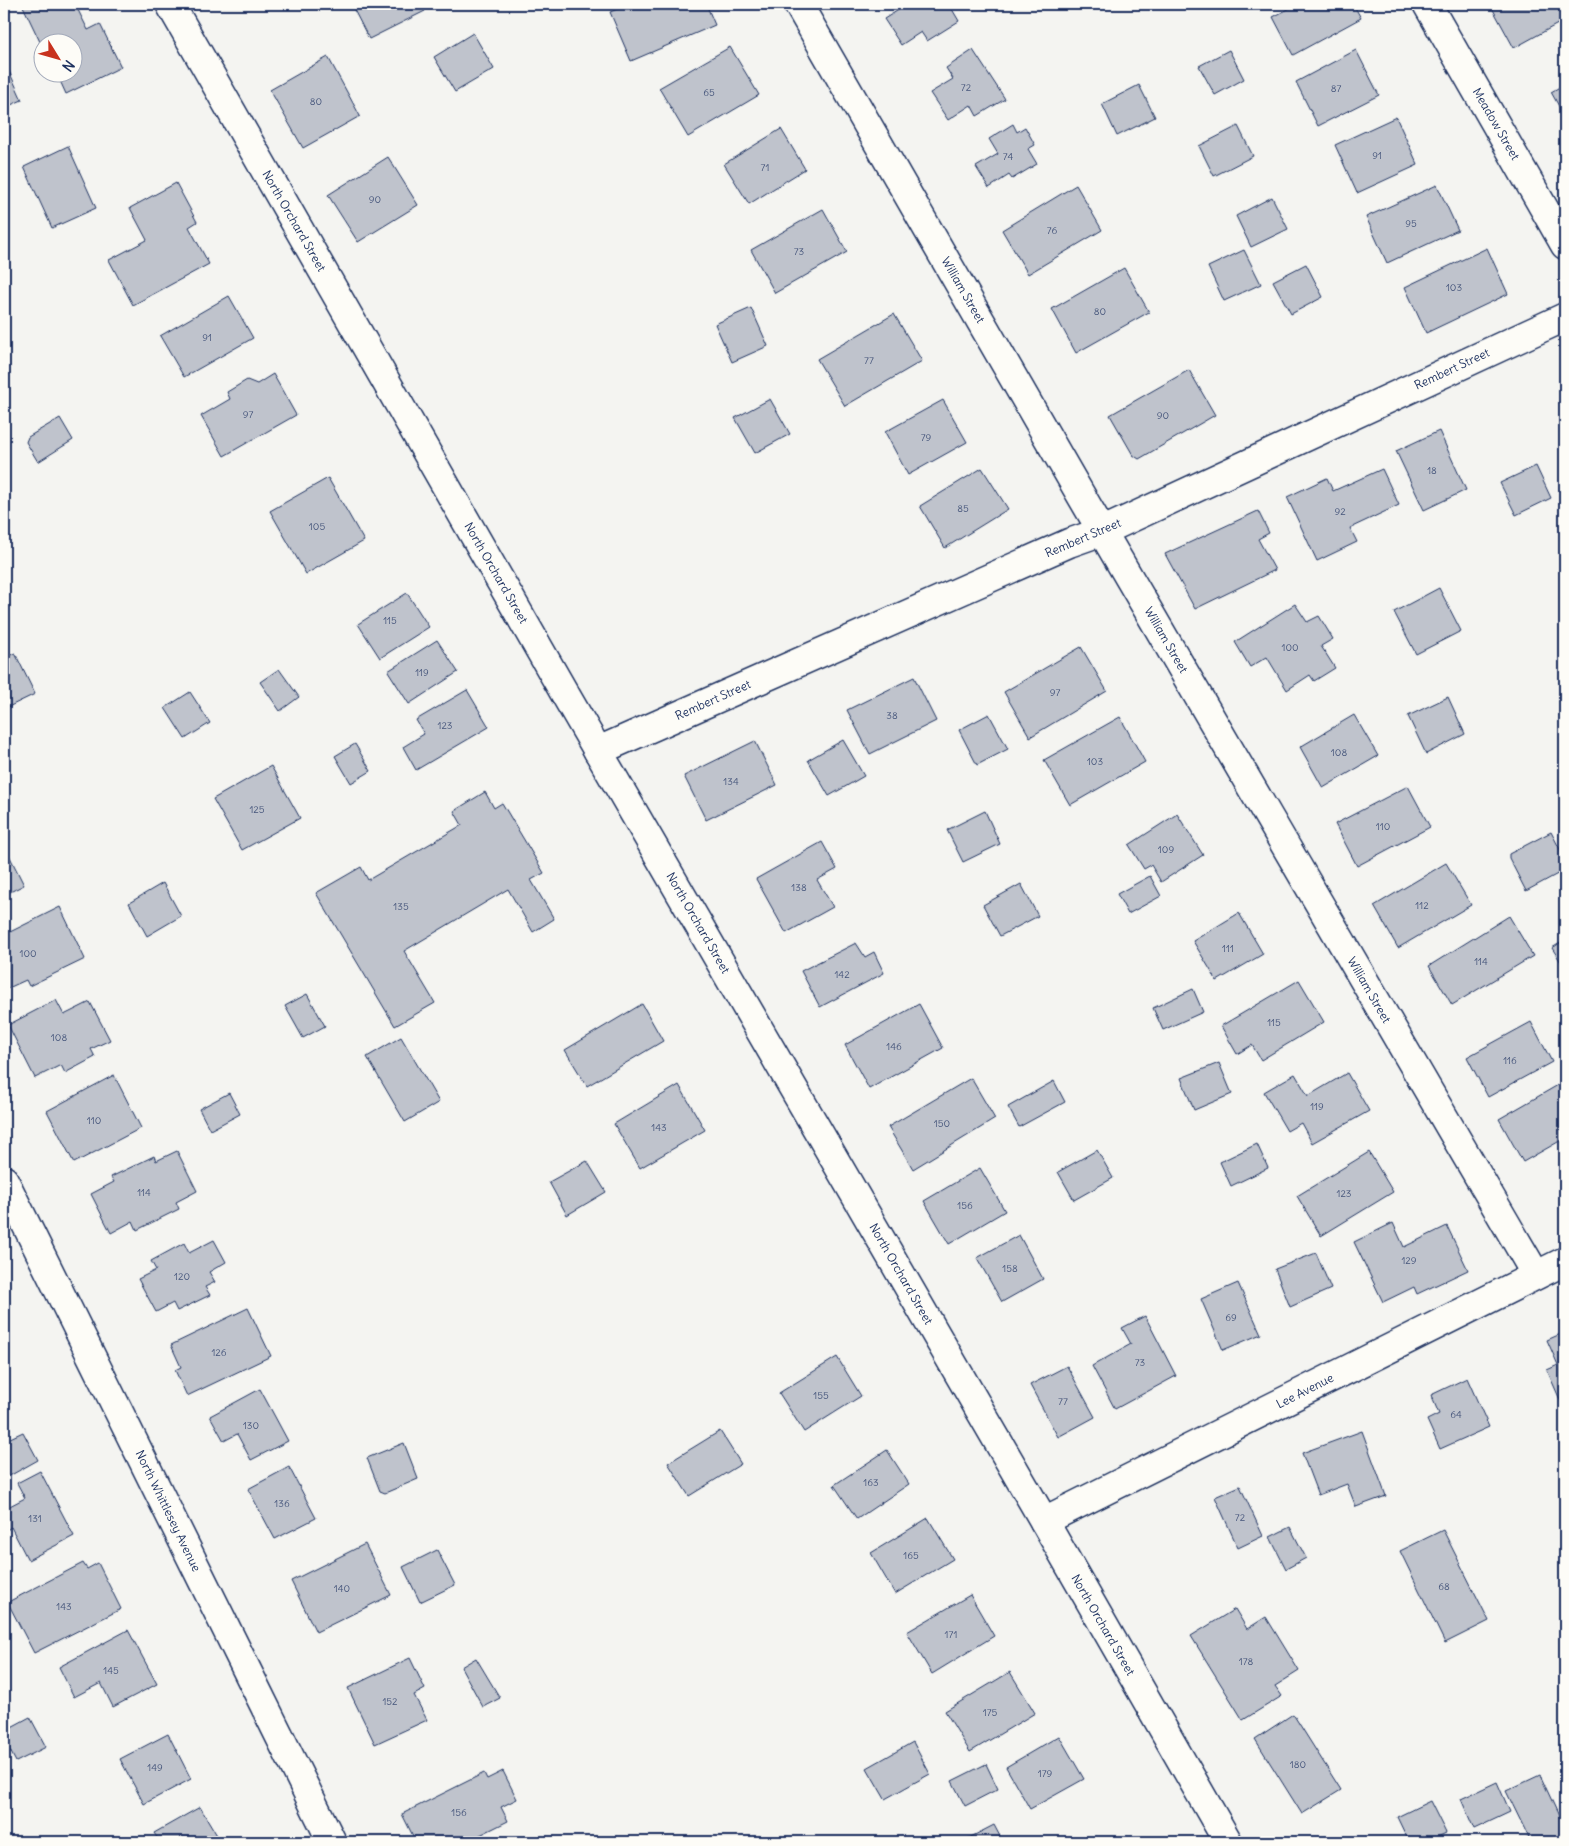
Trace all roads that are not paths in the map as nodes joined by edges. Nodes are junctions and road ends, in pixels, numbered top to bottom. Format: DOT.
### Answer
graph roads {
  1 [pos="170,4"];
  2 [pos="798,4"];
  3 [pos="1427,4"];
  4 [pos="1565,245"];
  5 [pos="1565,317"];
  6 [pos="1103,530"];
  7 [pos="598,751"];
  8 [pos="4,1180"];
  9 [pos="1565,1262"];
  10 [pos="1536,1275"];
  11 [pos="1044,1521"];
  12 [pos="332,1842"];
  13 [pos="1228,1842"];
  1 -- 7 [label="street, North Orchard Street"];
  2 -- 6 [label="street, William Street"];
  3 -- 4 [label="street, Meadow Street"];
  5 -- 6 [label="street, Rembert Street"];
  6 -- 7 [label="street, Rembert Street"];
  6 -- 10 [label="street, William Street"];
  7 -- 11 [label="street, North Orchard Street"];
  8 -- 12 [label="street, North Whittlesey Avenue"];
  9 -- 10 [label="street, Lee Avenue"];
  10 -- 11 [label="street, Lee Avenue"];
  11 -- 13 [label="street, North Orchard Street"];
}
